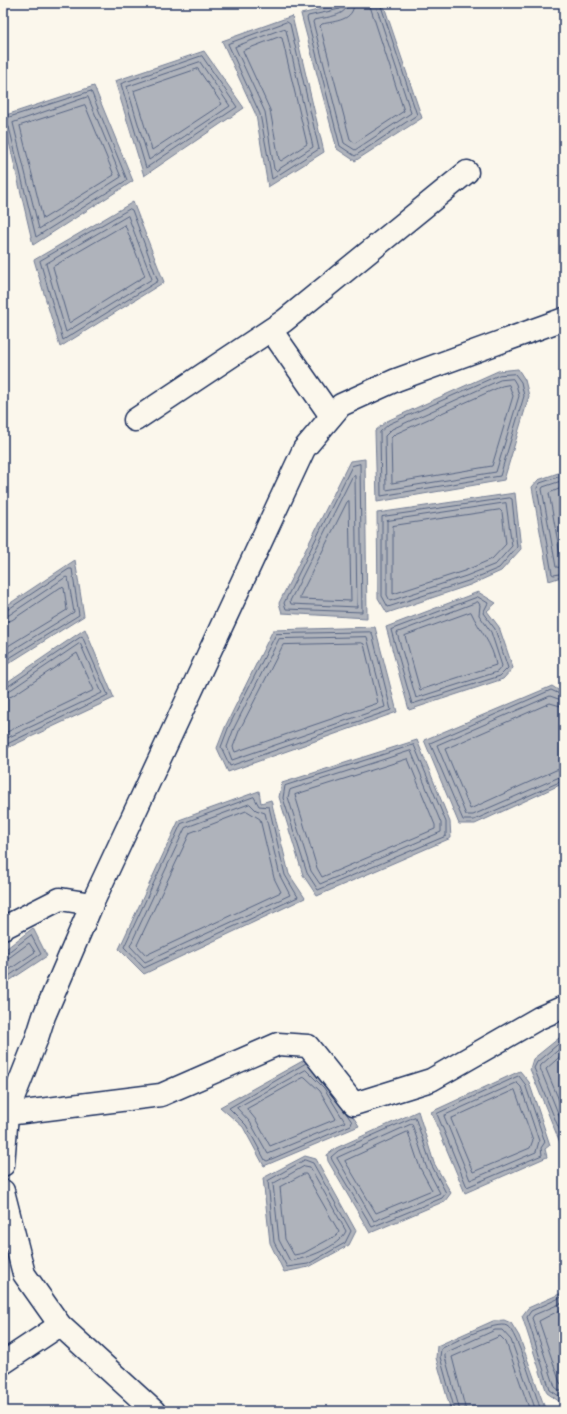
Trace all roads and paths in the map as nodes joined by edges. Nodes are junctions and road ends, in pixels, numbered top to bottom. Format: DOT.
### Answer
graph roads {
  1 [pos="467,172"];
  2 [pos="564,319"];
  3 [pos="271,330"];
  4 [pos="331,416"];
  5 [pos="135,420"];
  6 [pos="92,904"];
  7 [pos="3,928"];
  8 [pos="564,1007"];
  9 [pos="7,1114"];
  10 [pos="3,1165"];
  11 [pos="3,1190"];
  12 [pos="60,1325"];
  13 [pos="3,1363"];
  14 [pos="154,1411"];
  1 -- 3 [label="street"];
  2 -- 4 [label="street"];
  3 -- 4 [label="street"];
  3 -- 5 [label="street"];
  4 -- 6 [label="street"];
  6 -- 7 [label="street"];
  6 -- 9 [label="street"];
  8 -- 9 [label="street"];
  9 -- 10 [label="street"];
  11 -- 12 [label="street"];
  12 -- 13 [label="street"];
  12 -- 14 [label="street"];
}
